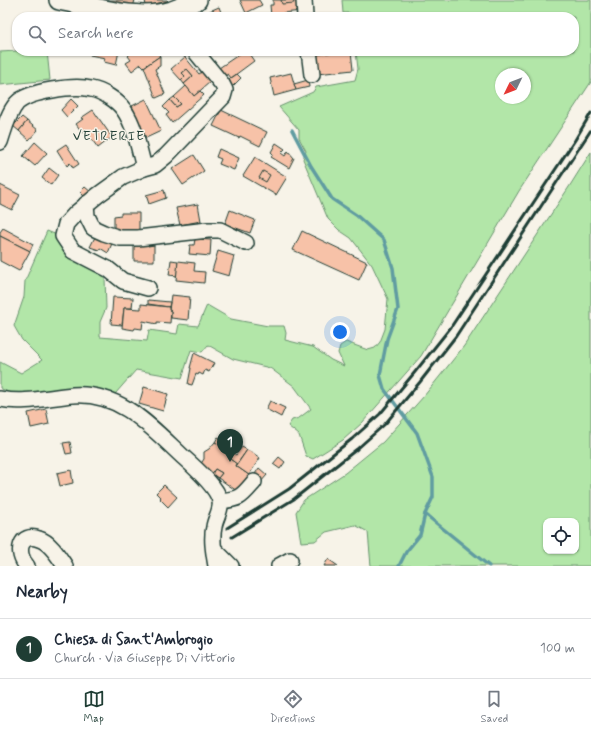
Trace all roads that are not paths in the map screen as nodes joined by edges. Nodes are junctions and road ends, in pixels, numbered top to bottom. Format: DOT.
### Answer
graph roads {
  1 [pos="59,0"];
  2 [pos="197,0"];
  3 [pos="304,0"];
  4 [pos="115,12"];
  5 [pos="176,12"];
  6 [pos="305,12"];
  7 [pos="199,56"];
  8 [pos="310,56"];
  9 [pos="312,75"];
  10 [pos="0,142"];
  11 [pos="144,168"];
  12 [pos="86,204"];
  13 [pos="246,243"];
  14 [pos="148,288"];
  15 [pos="0,399"];
  16 [pos="254,482"];
  17 [pos="220,501"];
  18 [pos="214,549"];
  19 [pos="27,566"];
  20 [pos="65,566"];
  21 [pos="216,566"];
  22 [pos="231,566"];
  1 -- 4 [label="main road"];
  2 -- 5 [label="main road"];
  3 -- 6 [label="street"];
  7 -- 11 [label="street"];
  8 -- 9 [label="street"];
  10 -- 11 [label="street"];
  11 -- 12 [label="street"];
  12 -- 13 [label="street"];
  12 -- 14 [label="street"];
  15 -- 17 [label="street"];
  16 -- 17 [label="street"];
  17 -- 18 [label="street"];
  18 -- 21 [label="street"];
  18 -- 22 [label="street"];
  19 -- 20 [label="street"];
}
